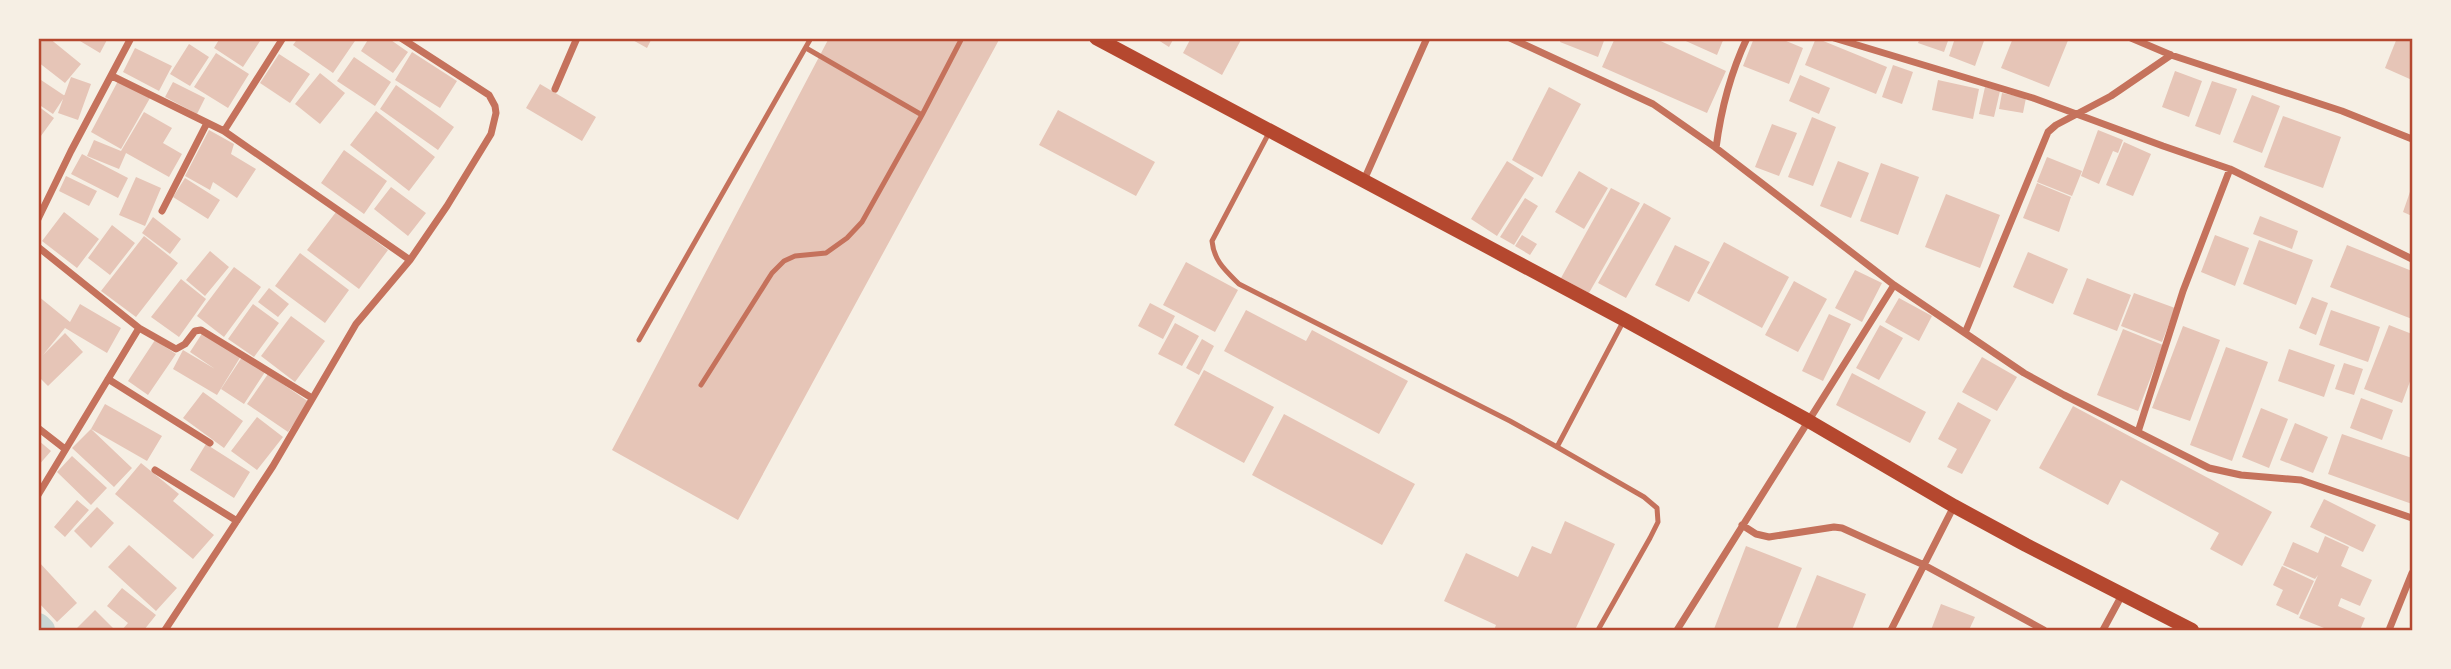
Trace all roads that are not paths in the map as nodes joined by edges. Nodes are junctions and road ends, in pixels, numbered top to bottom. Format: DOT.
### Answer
graph roads {
  1 [pos="131,38"];
  2 [pos="284,38"];
  3 [pos="401,38"];
  4 [pos="577,38"];
  5 [pos="811,38"];
  6 [pos="962,38"];
  7 [pos="1096,38"];
  8 [pos="1427,38"];
  9 [pos="1510,38"];
  10 [pos="1747,38"];
  11 [pos="1834,38"];
  12 [pos="2134,39"];
  13 [pos="806,48"];
  14 [pos="2171,55"];
  15 [pos="112,76"];
  16 [pos="555,89"];
  17 [pos="2077,114"];
  18 [pos="922,115"];
  19 [pos="207,123"];
  20 [pos="224,131"];
  21 [pos="1270,131"];
  22 [pos="2413,139"];
  23 [pos="1716,148"];
  24 [pos="2230,169"];
  25 [pos="1363,181"];
  26 [pos="162,211"];
  27 [pos="38,219"];
  28 [pos="38,247"];
  29 [pos="2413,259"];
  30 [pos="410,260"];
  31 [pos="1894,285"];
  32 [pos="1625,320"];
  33 [pos="139,328"];
  34 [pos="1965,333"];
  35 [pos="639,340"];
  36 [pos="108,379"];
  37 [pos="701,385"];
  38 [pos="313,398"];
  39 [pos="1807,420"];
  40 [pos="38,428"];
  41 [pos="2138,432"];
  42 [pos="209,443"];
  43 [pos="1557,447"];
  44 [pos="65,449"];
  45 [pos="155,470"];
  46 [pos="38,495"];
  47 [pos="1954,506"];
  48 [pos="2413,518"];
  49 [pos="237,521"];
  50 [pos="1742,525"];
  51 [pos="1924,565"];
  52 [pos="2413,573"];
  53 [pos="2122,595"];
  54 [pos="165,631"];
  55 [pos="1598,631"];
  56 [pos="1677,631"];
  57 [pos="1891,631"];
  58 [pos="2044,631"];
  59 [pos="2104,631"];
  60 [pos="2192,631"];
  61 [pos="2389,631"];
  1 -- 15 [label="street"];
  2 -- 20 [label="street"];
  3 -- 30 [label="street"];
  4 -- 16 [label="street"];
  5 -- 13 [label="lane"];
  6 -- 18 [label="lane"];
  7 -- 21 [label="main road"];
  8 -- 25 [label="street"];
  9 -- 23 [label="street"];
  10 -- 23 [label="street"];
  11 -- 17 [label="street"];
  12 -- 14 [label="street"];
  13 -- 18 [label="lane"];
  13 -- 35 [label="lane"];
  14 -- 17 [label="street"];
  14 -- 22 [label="street"];
  15 -- 19 [label="street"];
  15 -- 27 [label="street"];
  17 -- 24 [label="street"];
  17 -- 34 [label="street"];
  18 -- 37 [label="lane"];
  19 -- 20 [label="street"];
  19 -- 26 [label="street"];
  20 -- 30 [label="street"];
  21 -- 25 [label="main road"];
  21 -- 43 [label="lane"];
  23 -- 31 [label="street"];
  24 -- 29 [label="street"];
  24 -- 41 [label="street"];
  25 -- 32 [label="main road"];
  28 -- 33 [label="street"];
  30 -- 38 [label="street"];
  31 -- 34 [label="street"];
  31 -- 39 [label="street"];
  32 -- 39 [label="main road"];
  32 -- 43 [label="lane"];
  33 -- 36 [label="street"];
  33 -- 38 [label="street"];
  34 -- 41 [label="street"];
  36 -- 42 [label="street"];
  36 -- 44 [label="street"];
  38 -- 49 [label="street"];
  39 -- 47 [label="main road"];
  39 -- 50 [label="street"];
  40 -- 44 [label="street"];
  41 -- 48 [label="street"];
  43 -- 55 [label="lane"];
  44 -- 46 [label="street"];
  45 -- 49 [label="street"];
  47 -- 51 [label="street"];
  47 -- 53 [label="main road"];
  49 -- 54 [label="street"];
  50 -- 51 [label="street"];
  50 -- 56 [label="street"];
  51 -- 57 [label="street"];
  51 -- 58 [label="street"];
  52 -- 61 [label="street"];
  53 -- 59 [label="street"];
  53 -- 60 [label="main road"];
}
